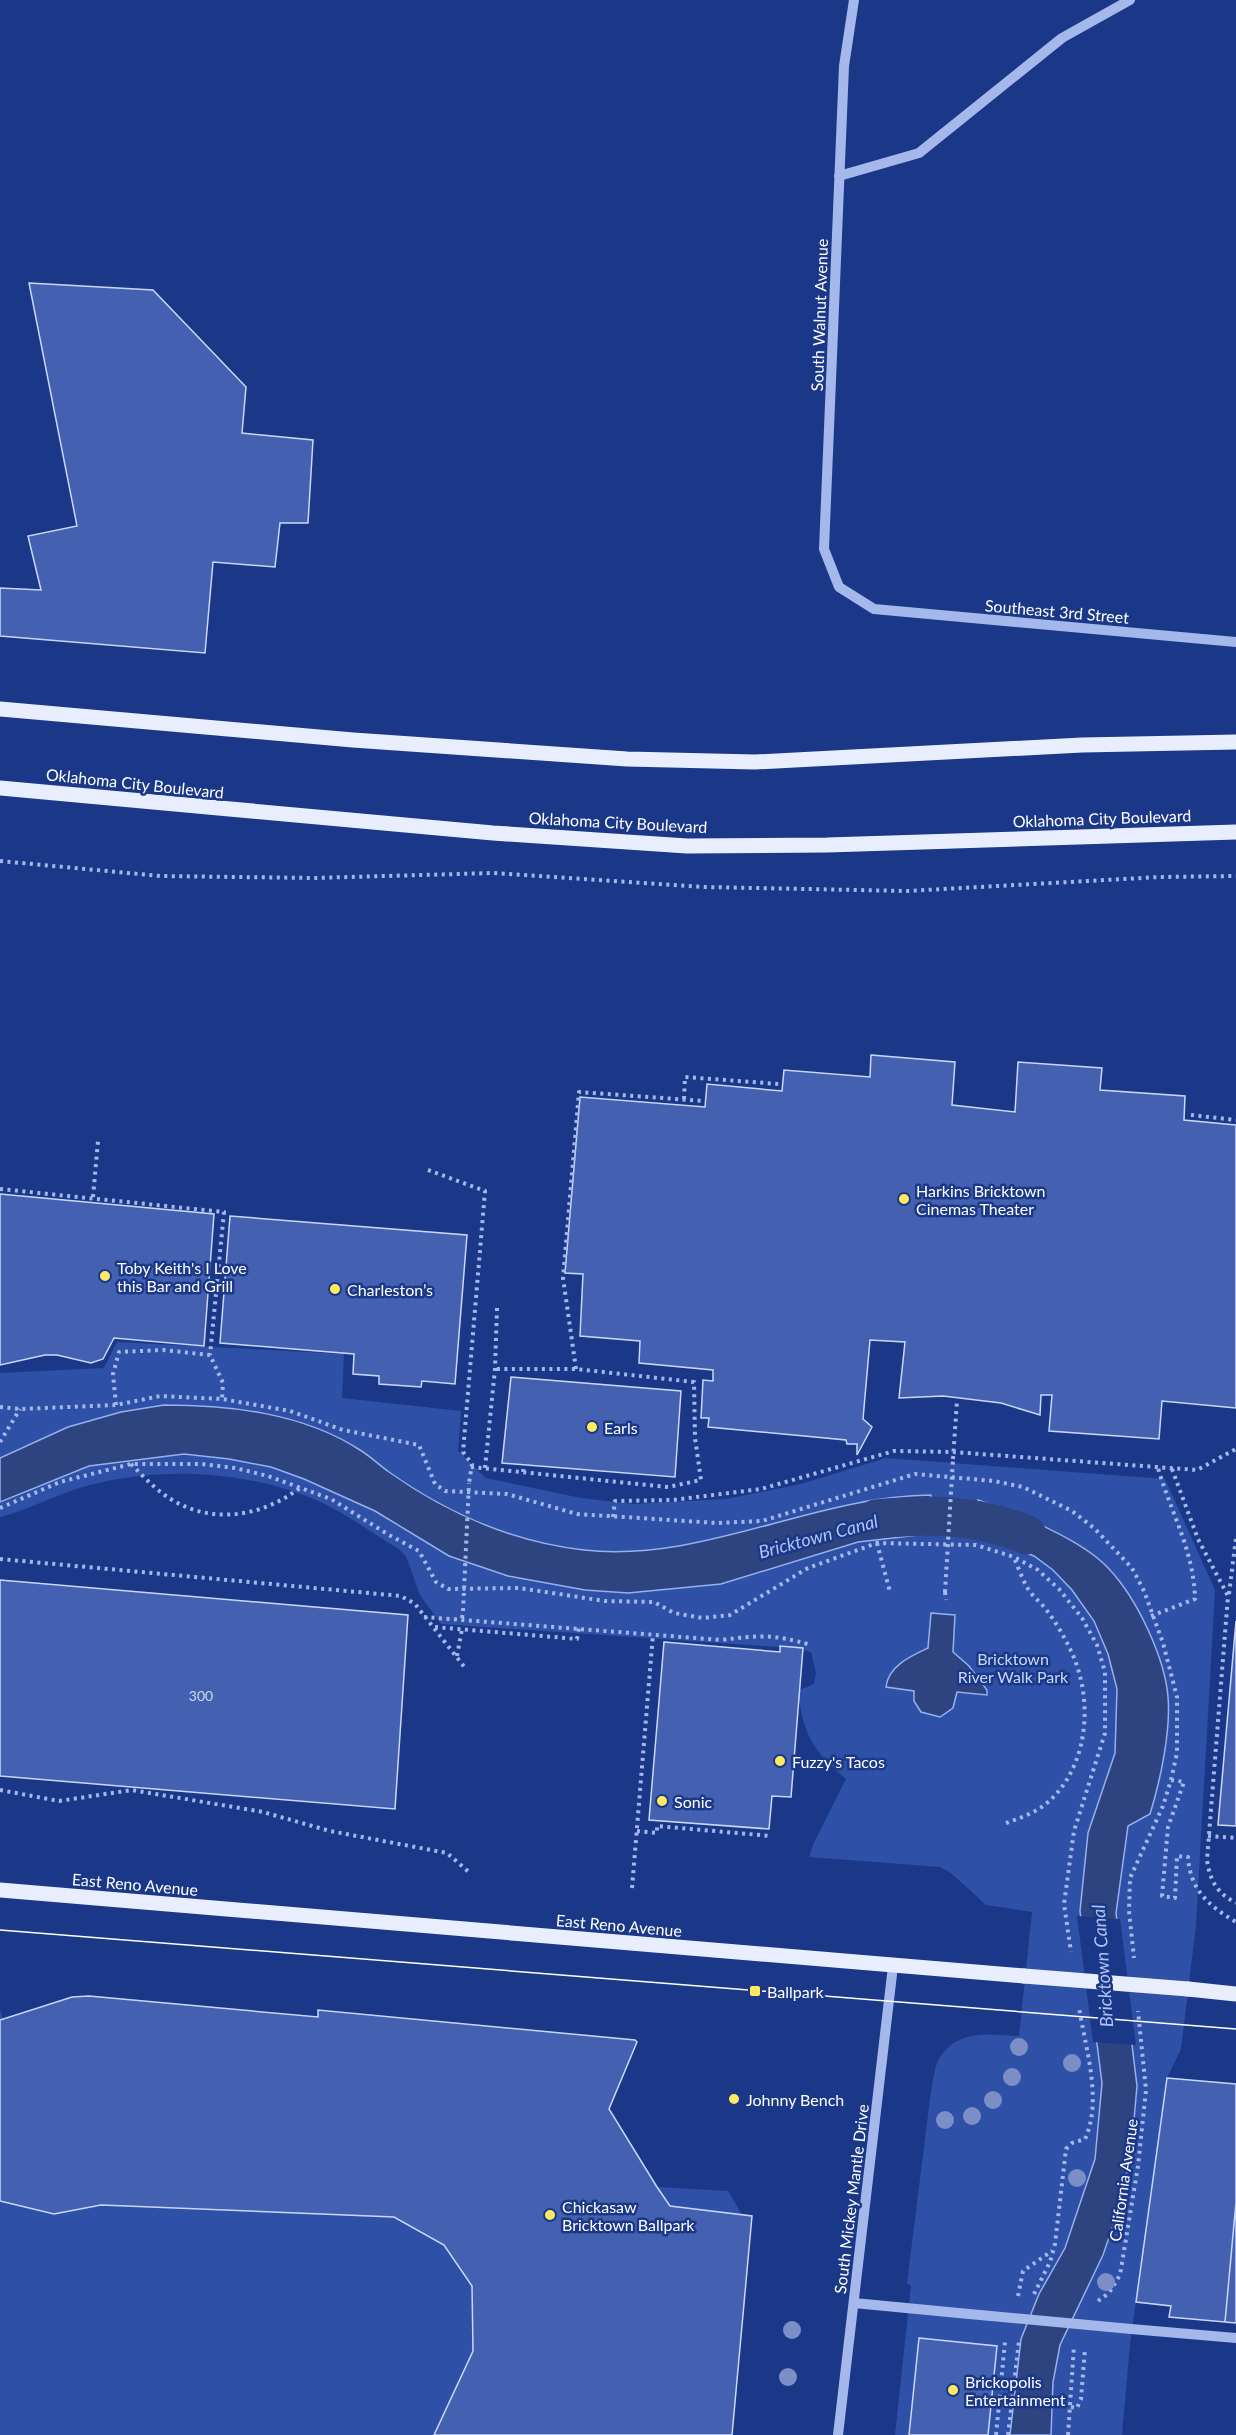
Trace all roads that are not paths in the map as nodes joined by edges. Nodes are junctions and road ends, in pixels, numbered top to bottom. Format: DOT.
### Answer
graph roads {
  1 [pos="854,0"];
  2 [pos="1130,0"];
  3 [pos="839,177"];
  4 [pos="874,609"];
  5 [pos="1236,642"];
  6 [pos="0,709"];
  7 [pos="1236,742"];
  8 [pos="0,788"];
  9 [pos="1236,832"];
  10 [pos="0,1890"];
  11 [pos="893,1966"];
  12 [pos="1236,1994"];
  13 [pos="854,2303"];
  14 [pos="1236,2338"];
  15 [pos="838,2435"];
  1 -- 3 [label="street, South Walnut Avenue"];
  2 -- 3 [label="street"];
  3 -- 4 [label="street, South Walnut Avenue"];
  4 -- 5 [label="street, Southeast 3rd Street"];
  6 -- 7 [label="main road"];
  8 -- 9 [label="main road, Oklahoma City Boulevard"];
  10 -- 11 [label="main road, East Reno Avenue"];
  11 -- 12 [label="main road, East Reno Avenue, bridge"];
  11 -- 13 [label="street, South Mickey Mantle Drive"];
  13 -- 14 [label="street, bridge"];
  13 -- 15 [label="street, South Mickey Mantle Drive"];
}
